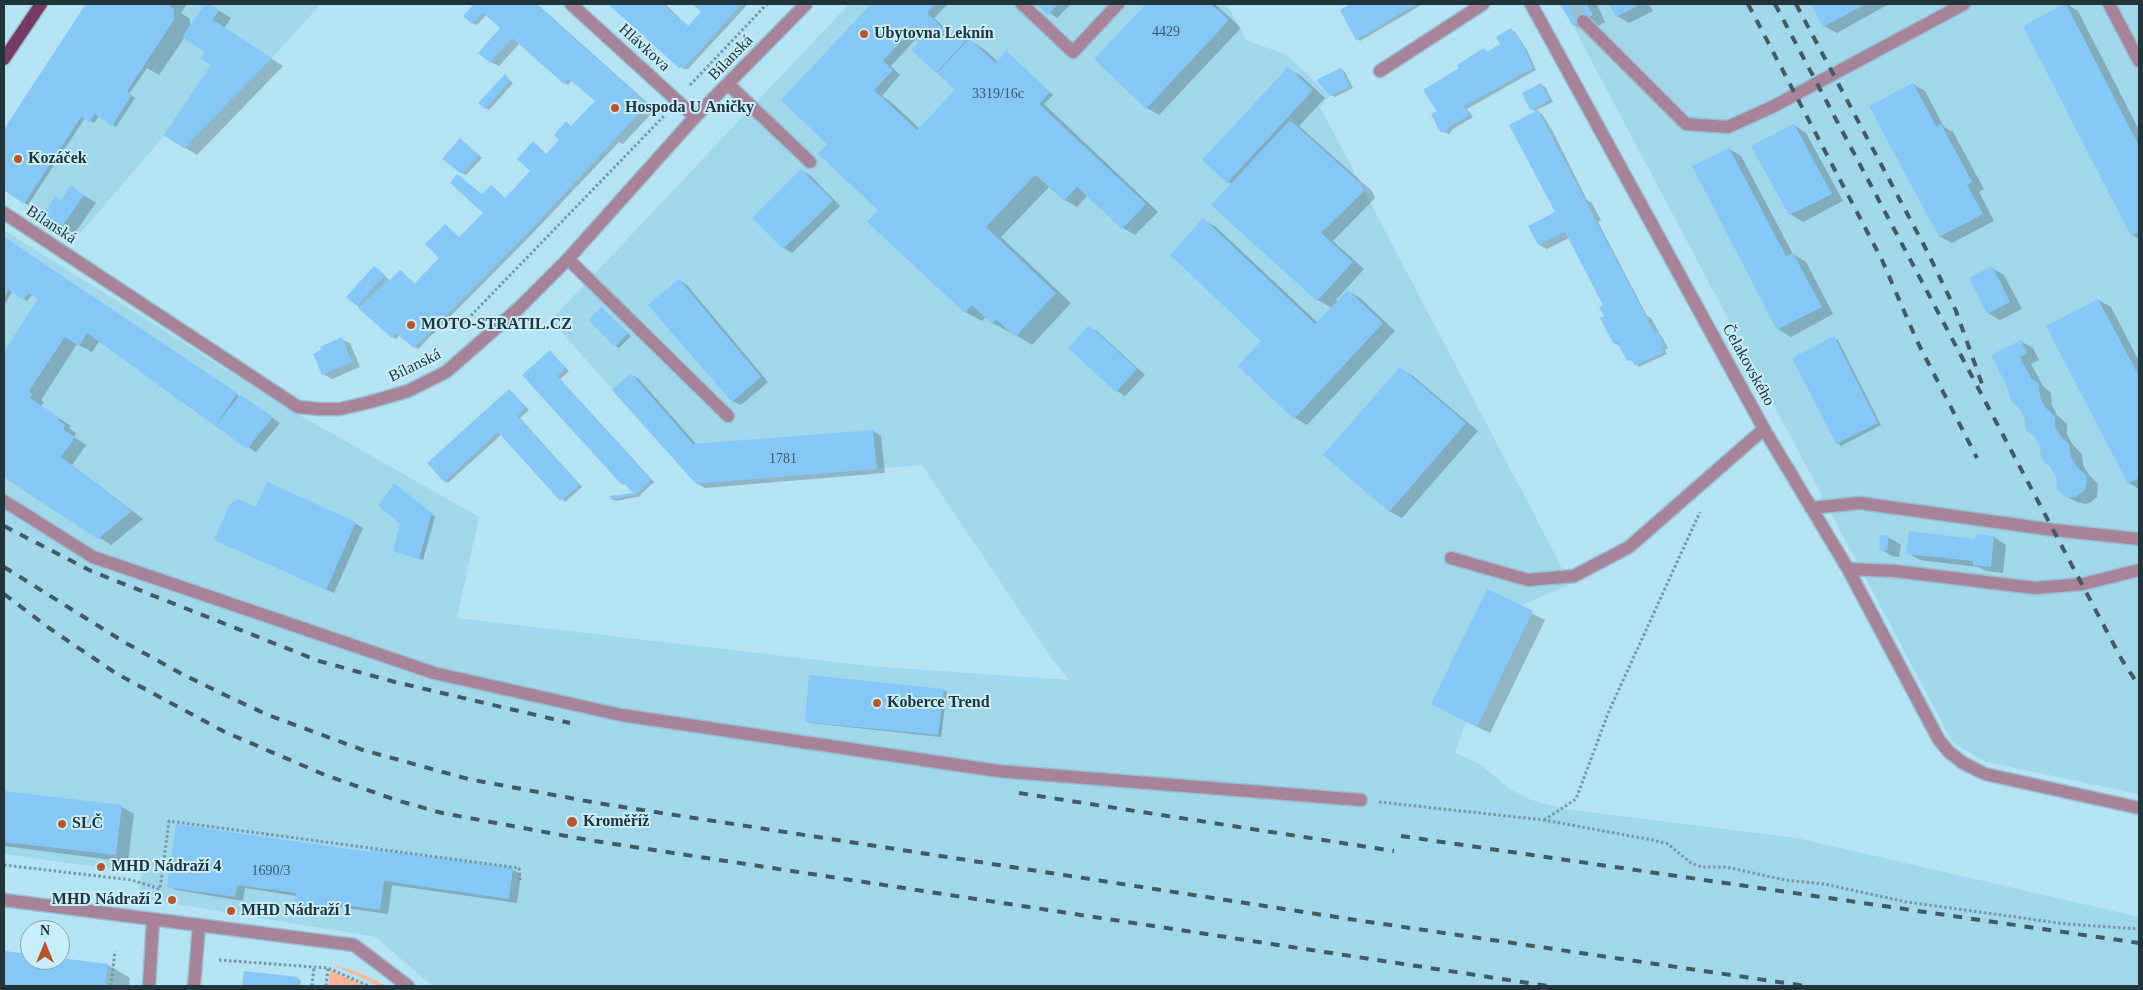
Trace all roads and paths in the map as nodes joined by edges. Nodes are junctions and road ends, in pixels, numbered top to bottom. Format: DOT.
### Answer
graph roads {
  1 [pos="42,4"];
  2 [pos="571,4"];
  3 [pos="767,4"];
  4 [pos="806,4"];
  5 [pos="1022,4"];
  6 [pos="1118,4"];
  7 [pos="1483,4"];
  8 [pos="1531,4"];
  9 [pos="1964,4"];
  10 [pos="2109,4"];
  11 [pos="1583,21"];
  12 [pos="4,59"];
  13 [pos="2139,61"];
  14 [pos="1380,71"];
  15 [pos="728,84"];
  16 [pos="678,100"];
  17 [pos="695,117"];
  18 [pos="810,162"];
  19 [pos="4,213"];
  20 [pos="568,260"];
  21 [pos="457,330"];
  22 [pos="728,416"];
  23 [pos="1764,429"];
  24 [pos="1712,476"];
  25 [pos="4,501"];
  26 [pos="1811,508"];
  27 [pos="2139,539"];
  28 [pos="1452,558"];
  29 [pos="1848,569"];
  30 [pos="2139,570"];
  31 [pos="1361,800"];
  32 [pos="2139,808"];
  33 [pos="1544,820"];
  34 [pos="4,865"];
  35 [pos="520,880"];
  36 [pos="4,900"];
  37 [pos="153,920"];
  38 [pos="200,925"];
  39 [pos="2139,928"];
  40 [pos="115,951"];
  41 [pos="219,960"];
  42 [pos="314,967"];
  43 [pos="328,968"];
  44 [pos="111,986"];
  45 [pos="149,986"];
  46 [pos="194,986"];
  47 [pos="312,986"];
  48 [pos="326,986"];
  49 [pos="369,986"];
  50 [pos="408,986"];
  1 -- 12 [label="main road"];
  2 -- 16 [label="street, Hlávkova"];
  3 -- 16 [label="path"];
  4 -- 15 [label="street, Bílanská"];
  5 -- 6 [label="street"];
  7 -- 14 [label="street"];
  8 -- 23 [label="street, Čelakovského"];
  9 -- 11 [label="street"];
  10 -- 13 [label="street"];
  15 -- 17 [label="street, Bílanská"];
  15 -- 18 [label="street"];
  16 -- 17 [label="street, Hlávkova"];
  16 -- 21 [label="path"];
  17 -- 20 [label="street, Bílanská"];
  19 -- 20 [label="street, Bílanská"];
  20 -- 22 [label="street"];
  23 -- 24 [label="street"];
  23 -- 26 [label="street, Čelakovského"];
  24 -- 28 [label="street"];
  24 -- 33 [label="path"];
  25 -- 31 [label="street"];
  26 -- 27 [label="street"];
  26 -- 29 [label="street, Čelakovského"];
  29 -- 30 [label="street"];
  29 -- 32 [label="street, Čelakovského"];
  31 -- 33 [label="path"];
  33 -- 39 [label="path"];
  34 -- 35 [label="path"];
  36 -- 37 [label="street"];
  37 -- 38 [label="street"];
  37 -- 45 [label="street"];
  38 -- 46 [label="street"];
  38 -- 50 [label="street"];
  40 -- 44 [label="path"];
  41 -- 42 [label="path"];
  42 -- 43 [label="path"];
  42 -- 47 [label="path"];
  43 -- 48 [label="path"];
  43 -- 49 [label="path"];
}
